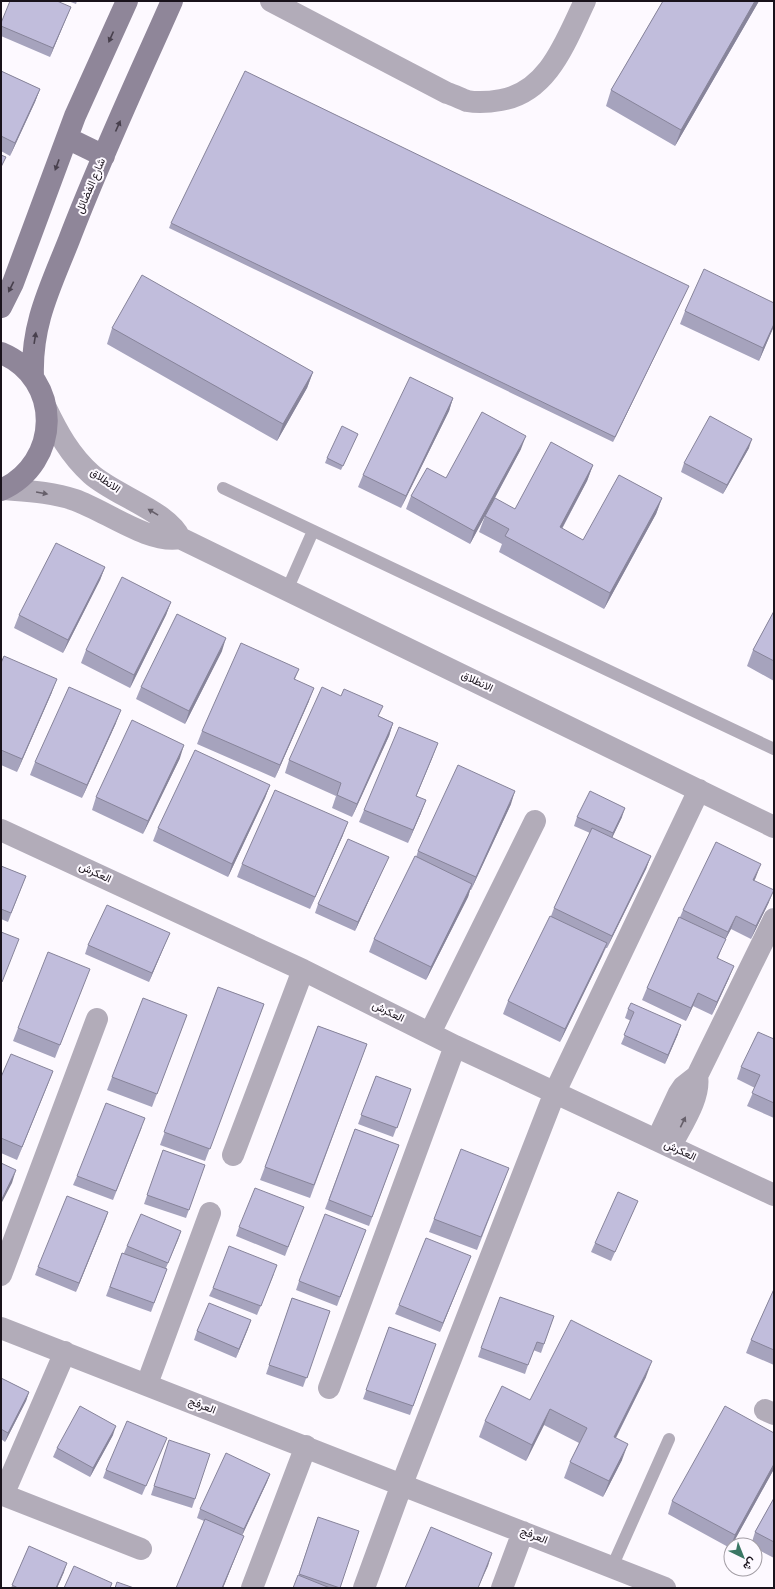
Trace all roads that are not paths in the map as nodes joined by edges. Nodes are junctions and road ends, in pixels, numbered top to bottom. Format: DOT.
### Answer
graph roads {
  1 [pos="127,1"];
  2 [pos="172,1"];
  3 [pos="271,1"];
  4 [pos="585,1"];
  5 [pos="67,138"];
  6 [pos="104,156"];
  7 [pos="1,307"];
  8 [pos="1,353"];
  9 [pos="33,377"];
  10 [pos="46,408"];
  11 [pos="223,488"];
  12 [pos="2,489"];
  13 [pos="313,531"];
  14 [pos="180,538"];
  15 [pos="287,590"];
  16 [pos="774,749"];
  17 [pos="699,790"];
  18 [pos="535,821"];
  19 [pos="774,827"];
  20 [pos="1,830"];
  21 [pos="774,919"];
  22 [pos="303,970"];
  23 [pos="97,1019"];
  24 [pos="430,1033"];
  25 [pos="456,1046"];
  26 [pos="555,1092"];
  27 [pos="664,1143"];
  28 [pos="233,1155"];
  29 [pos="774,1195"];
  30 [pos="210,1214"];
  31 [pos="1,1275"];
  32 [pos="1,1328"];
  33 [pos="65,1352"];
  34 [pos="147,1384"];
  35 [pos="329,1388"];
  36 [pos="669,1439"];
  37 [pos="306,1446"];
  38 [pos="402,1484"];
  39 [pos="2,1495"];
  40 [pos="523,1532"];
  41 [pos="140,1549"];
  42 [pos="612,1567"];
  43 [pos="252,1588"];
  44 [pos="364,1588"];
  45 [pos="502,1588"];
  46 [pos="665,1588"];
  1 -- 5 [label="street, one-way"];
  6 -- 2 [label="street, شارع الفضائل, one-way"];
  3 -- 4 [label="street"];
  5 -- 6 [label="street"];
  5 -- 7 [label="street, one-way"];
  9 -- 6 [label="street, شارع الفضائل, one-way"];
  8 -- 9 [label="street"];
  9 -- 10 [label="street"];
  10 -- 12 [label="street"];
  14 -- 10 [label="street, الانطلاق, one-way"];
  11 -- 13 [label="lane"];
  12 -- 14 [label="street, الانطلاق, one-way"];
  13 -- 15 [label="lane"];
  13 -- 16 [label="lane"];
  14 -- 15 [label="street, الانطلاق"];
  15 -- 17 [label="street, الانطلاق"];
  17 -- 19 [label="street, الانطلاق"];
  17 -- 26 [label="street"];
  18 -- 24 [label="street"];
  20 -- 22 [label="street, العكرش"];
  21 -- 27 [label="street"];
  22 -- 24 [label="street, العكرش"];
  22 -- 28 [label="street"];
  23 -- 31 [label="street"];
  24 -- 25 [label="street, العكرش"];
  25 -- 26 [label="street, العكرش"];
  25 -- 35 [label="street"];
  26 -- 27 [label="street, العكرش"];
  26 -- 38 [label="street"];
  27 -- 29 [label="street, العكرش"];
  30 -- 34 [label="street"];
  32 -- 33 [label="street, العرفج"];
  33 -- 34 [label="street, العرفج"];
  33 -- 39 [label="street"];
  34 -- 37 [label="street, العرفج"];
  36 -- 42 [label="lane"];
  37 -- 38 [label="street, العرفج"];
  37 -- 43 [label="street"];
  38 -- 40 [label="street, العرفج"];
  38 -- 44 [label="street"];
  39 -- 41 [label="street"];
  40 -- 42 [label="street, العرفج"];
  40 -- 45 [label="street"];
  42 -- 46 [label="street, العرفج"];
}
